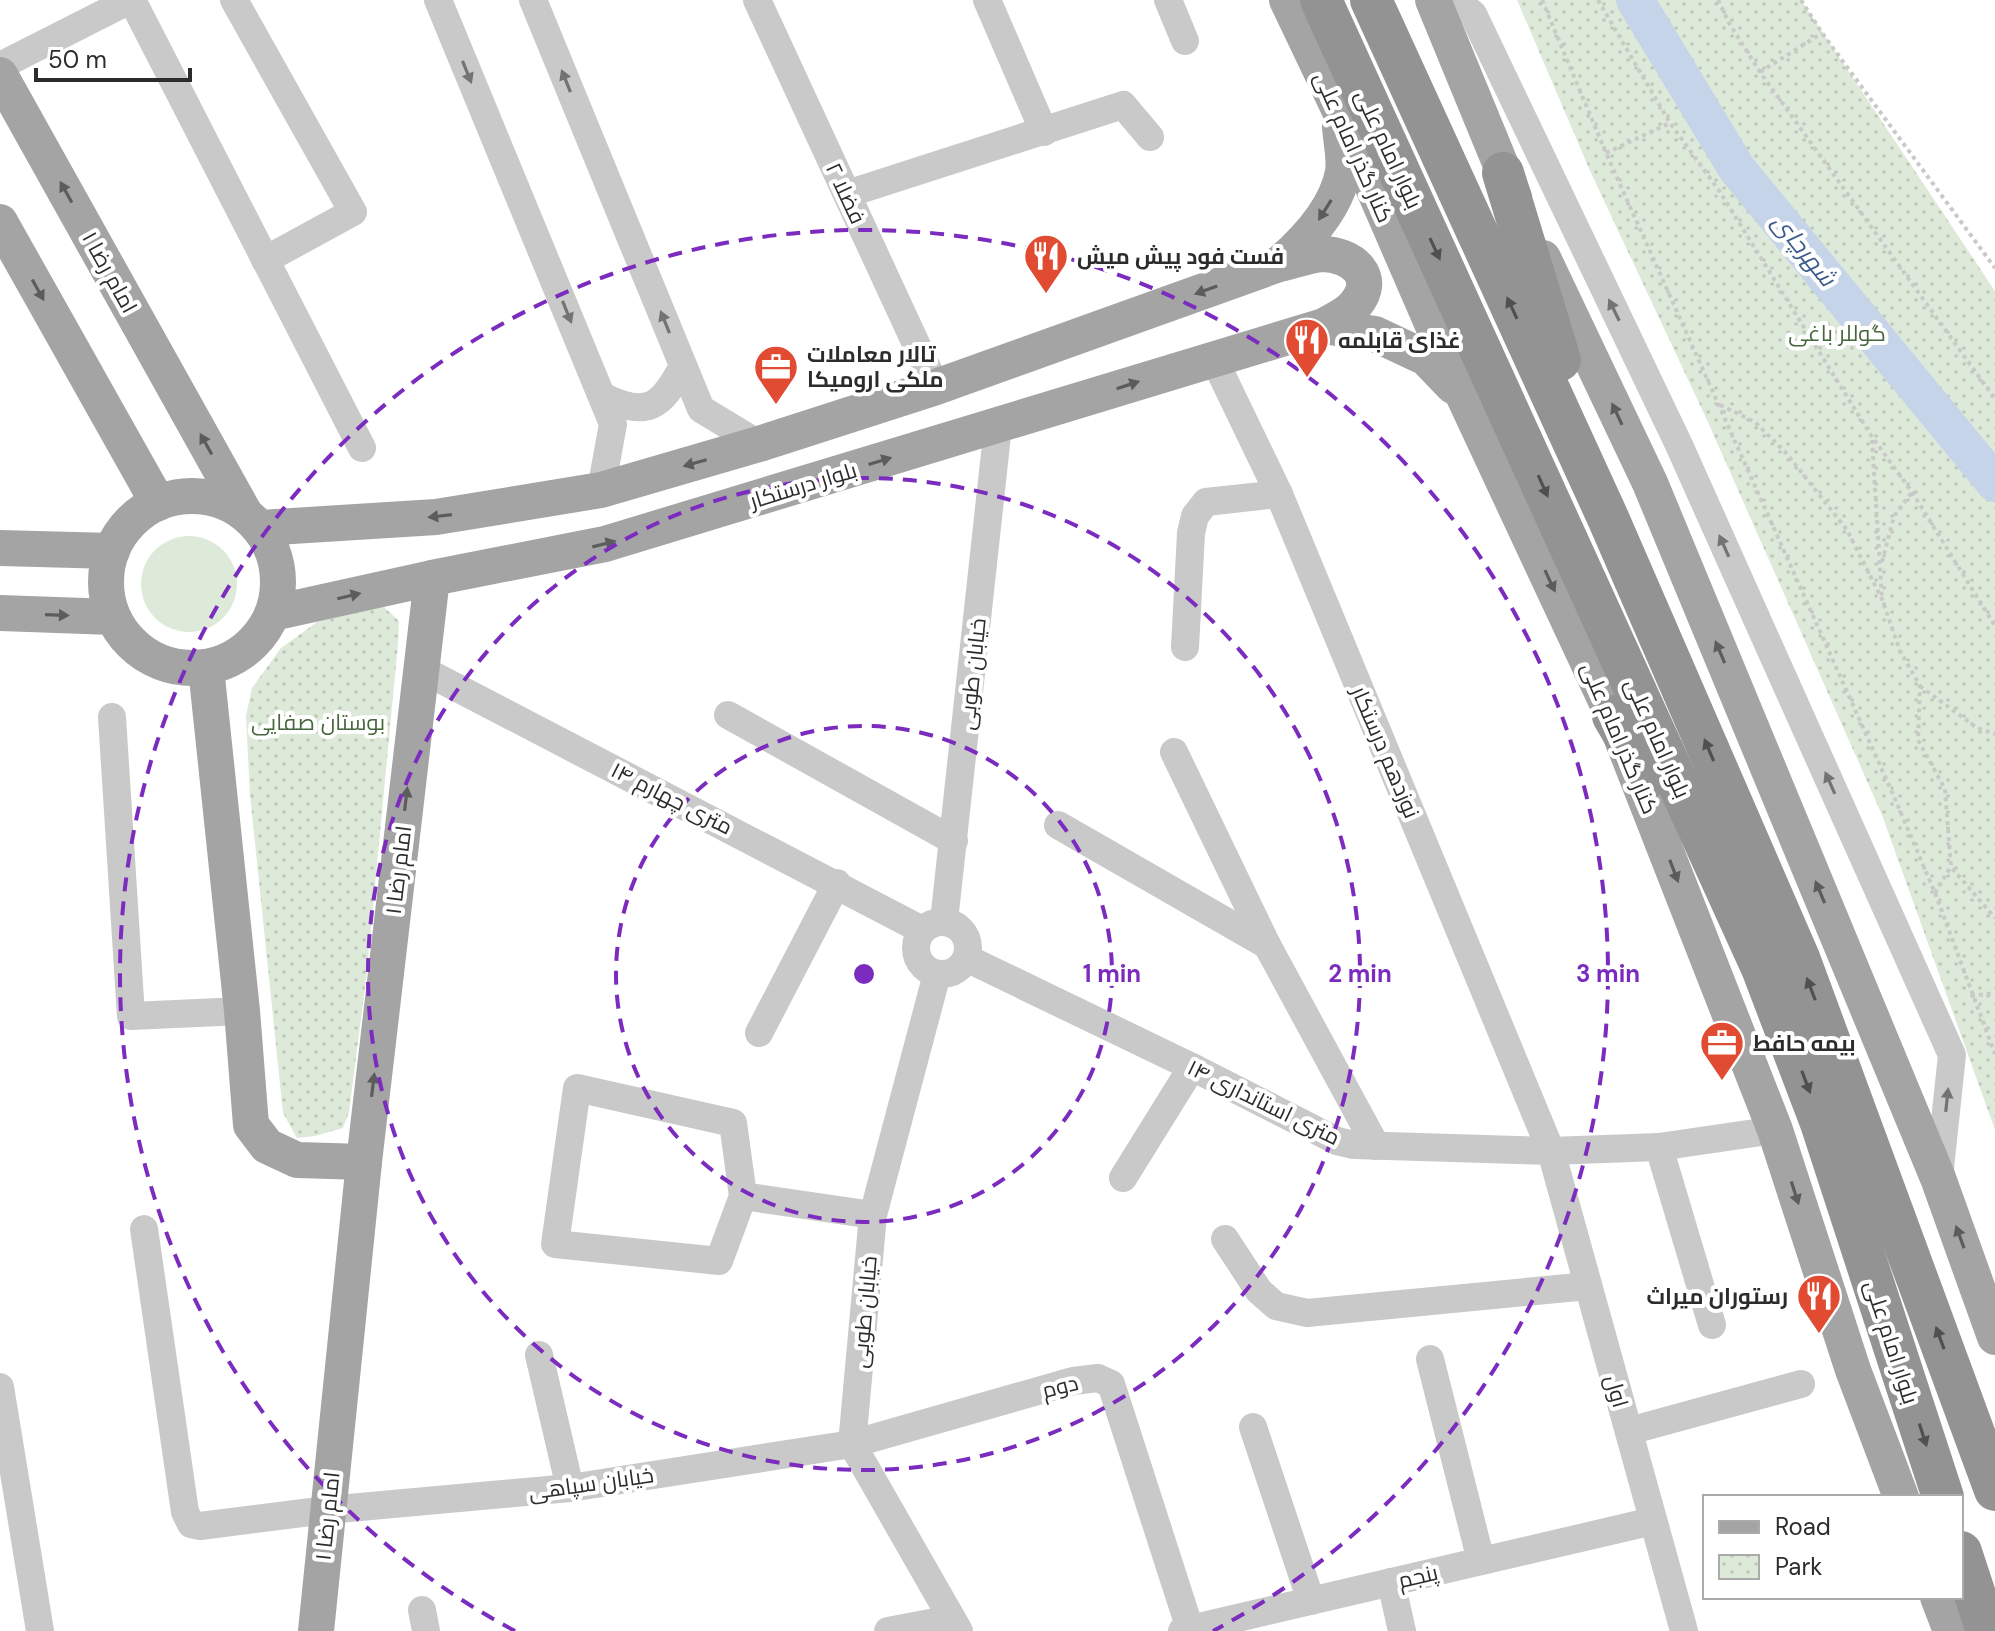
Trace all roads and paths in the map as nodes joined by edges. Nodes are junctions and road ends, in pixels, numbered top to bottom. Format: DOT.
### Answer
graph roads {
  1 [pos="131,0"];
  2 [pos="234,0"];
  3 [pos="438,0"];
  4 [pos="533,0"];
  5 [pos="757,0"];
  6 [pos="987,0"];
  7 [pos="1168,0"];
  8 [pos="1287,0"];
  9 [pos="1321,0"];
  10 [pos="1371,0"];
  11 [pos="1433,0"];
  12 [pos="1454,0"];
  13 [pos="1542,0"];
  14 [pos="1598,0"];
  15 [pos="1718,0"];
  16 [pos="1801,0"];
  17 [pos="1822,33"];
  18 [pos="1185,41"];
  19 [pos="0,66"];
  20 [pos="1760,72"];
  21 [pos="0,75"];
  22 [pos="1339,109"];
  23 [pos="1670,123"];
  24 [pos="1044,132"];
  25 [pos="1150,137"];
  26 [pos="1606,153"];
  27 [pos="1503,173"];
  28 [pos="847,194"];
  29 [pos="0,222"];
  30 [pos="265,260"];
  31 [pos="1279,264"];
  32 [pos="1995,268"];
  33 [pos="1324,326"];
  34 [pos="1213,357"];
  35 [pos="683,366"];
  36 [pos="936,387"];
  37 [pos="602,396"];
  38 [pos="1464,397"];
  39 [pos="1995,399"];
  40 [pos="1718,404"];
  41 [pos="998,426"];
  42 [pos="1872,437"];
  43 [pos="759,444"];
  44 [pos="362,448"];
  45 [pos="601,490"];
  46 [pos="1912,492"];
  47 [pos="1279,494"];
  48 [pos="158,503"];
  49 [pos="1608,518"];
  50 [pos="252,520"];
  51 [pos="0,548"];
  52 [pos="112,551"];
  53 [pos="1881,566"];
  54 [pos="432,578"];
  55 [pos="1882,599"];
  56 [pos="0,613"];
  57 [pos="273,613"];
  58 [pos="113,617"];
  59 [pos="1995,626"];
  60 [pos="1185,647"];
  61 [pos="206,668"];
  62 [pos="421,669"];
  63 [pos="1920,686"];
  64 [pos="728,715"];
  65 [pos="1613,716"];
  66 [pos="112,717"];
  67 [pos="1995,734"];
  68 [pos="1174,752"];
  69 [pos="1058,825"];
  70 [pos="954,841"];
  71 [pos="1951,867"];
  72 [pos="837,883"];
  73 [pos="1935,893"];
  74 [pos="1995,918"];
  75 [pos="933,925"];
  76 [pos="1267,945"];
  77 [pos="966,958"];
  78 [pos="1762,968"];
  79 [pos="937,974"];
  80 [pos="1995,993"];
  81 [pos="1971,996"];
  82 [pos="242,1011"];
  83 [pos="759,1033"];
  84 [pos="1995,1054"];
  85 [pos="1192,1067"];
  86 [pos="1775,1130"];
  87 [pos="1376,1146"];
  88 [pos="1659,1147"];
  89 [pos="1551,1151"];
  90 [pos="364,1162"];
  91 [pos="1123,1178"];
  92 [pos="1938,1178"];
  93 [pos="743,1196"];
  94 [pos="873,1215"];
  95 [pos="144,1229"];
  96 [pos="1225,1239"];
  97 [pos="1588,1286"];
  98 [pos="1712,1325"];
  99 [pos="1995,1337"];
  100 [pos="539,1355"];
  101 [pos="1430,1359"];
  102 [pos="1801,1384"];
  103 [pos="0,1387"];
  104 [pos="1253,1427"];
  105 [pos="1629,1431"];
  106 [pos="852,1444"];
  107 [pos="570,1488"];
  108 [pos="1995,1490"];
  109 [pos="1900,1495"];
  110 [pos="1942,1495"];
  111 [pos="327,1510"];
  112 [pos="1653,1521"];
  113 [pos="1963,1558"];
  114 [pos="1481,1561"];
  115 [pos="1391,1582"];
  116 [pos="1939,1599"];
  117 [pos="1311,1601"];
  118 [pos="955,1625"];
  119 [pos="1186,1630"];
  120 [pos="40,1631"];
  121 [pos="316,1631"];
  122 [pos="888,1631"];
  123 [pos="1402,1631"];
  124 [pos="1684,1631"];
  125 [pos="1951,1631"];
  126 [pos="1987,1631"];
  1 -- 19 [label="street"];
  1 -- 30 [label="street"];
  2 -- 30 [label="street"];
  3 -- 37 [label="street, one-way"];
  35 -- 4 [label="street, one-way"];
  5 -- 28 [label="street, فضلا ۲"];
  6 -- 24 [label="street"];
  7 -- 18 [label="street"];
  8 -- 22 [label="main road, کنار گذر امام علی"];
  9 -- 78 [label="highway, بلوار امام علی, one-way"];
  49 -- 10 [label="highway, بلوار امام علی, one-way"];
  11 -- 27 [label="main road"];
  92 -- 12 [label="street, one-way"];
  13 -- 26 [label="path"];
  14 -- 23 [label="path"];
  15 -- 20 [label="path"];
  16 -- 17 [label="path"];
  17 -- 20 [label="path"];
  17 -- 32 [label="path"];
  20 -- 39 [label="path"];
  50 -- 21 [label="main road, امام رضا ۱, one-way"];
  22 -- 31 [label="main road, one-way"];
  22 -- 38 [label="main road, کنار گذر امام علی"];
  23 -- 26 [label="path"];
  23 -- 42 [label="path"];
  24 -- 25 [label="street"];
  24 -- 28 [label="street"];
  26 -- 40 [label="path"];
  27 -- 49 [label="highway"];
  92 -- 27 [label="main road, one-way"];
  28 -- 36 [label="street, فضلا ۲"];
  29 -- 48 [label="main road, one-way"];
  30 -- 44 [label="street"];
  31 -- 33 [label="main road"];
  31 -- 36 [label="main road, one-way"];
  33 -- 34 [label="main road, بلوار درستکار"];
  33 -- 38 [label="main road"];
  41 -- 34 [label="main road, بلوار درستکار, one-way"];
  34 -- 47 [label="street, نوزدهم درستکار"];
  35 -- 37 [label="street"];
  35 -- 43 [label="street"];
  36 -- 43 [label="main road"];
  37 -- 45 [label="street"];
  38 -- 65 [label="main road, کنار گذر امام علی, one-way"];
  40 -- 55 [label="path"];
  40 -- 73 [label="path"];
  54 -- 41 [label="main road, بلوار درستکار, one-way"];
  41 -- 70 [label="street, خیابان طوبی"];
  42 -- 46 [label="path"];
  42 -- 53 [label="path"];
  43 -- 45 [label="main road, one-way"];
  45 -- 50 [label="main road, one-way"];
  46 -- 53 [label="path"];
  46 -- 59 [label="path"];
  47 -- 60 [label="street"];
  47 -- 89 [label="street, نوزدهم درستکار"];
  48 -- 50 [label="main road"];
  48 -- 52 [label="main road"];
  108 -- 49 [label="highway, بلوار امام علی, one-way"];
  50 -- 57 [label="main road"];
  51 -- 52 [label="main road"];
  52 -- 58 [label="main road"];
  53 -- 55 [label="path"];
  57 -- 54 [label="main road, بلوار درستکار, one-way"];
  54 -- 62 [label="main road, امام رضا ۱"];
  55 -- 63 [label="path"];
  56 -- 58 [label="main road, one-way"];
  57 -- 61 [label="main road"];
  58 -- 61 [label="main road"];
  61 -- 82 [label="main road"];
  62 -- 72 [label="street, ۱۴ متری چهارم"];
  90 -- 62 [label="main road, امام رضا ۱, one-way"];
  63 -- 67 [label="path"];
  63 -- 71 [label="path"];
  64 -- 70 [label="street"];
  65 -- 78 [label="highway"];
  65 -- 86 [label="main road, کنار گذر امام علی, one-way"];
  66 -- 82 [label="street"];
  68 -- 76 [label="street"];
  69 -- 76 [label="street"];
  70 -- 75 [label="street, خیابان طوبی"];
  71 -- 73 [label="path"];
  71 -- 74 [label="path"];
  72 -- 75 [label="street, ۱۴ متری چهارم"];
  72 -- 83 [label="street"];
  73 -- 81 [label="path"];
  75 -- 77 [label="street"];
  75 -- 79 [label="street"];
  76 -- 87 [label="street"];
  77 -- 79 [label="street"];
  77 -- 85 [label="street, ۱۴ متری استانداری"];
  78 -- 110 [label="highway, بلوار امام علی, one-way"];
  79 -- 94 [label="street, خیابان طوبی"];
  80 -- 81 [label="path"];
  81 -- 84 [label="path"];
  82 -- 90 [label="main road"];
  85 -- 87 [label="street, ۱۴ متری استانداری"];
  85 -- 91 [label="street"];
  86 -- 88 [label="street, ۱۴ متری استانداری"];
  86 -- 109 [label="main road, کنار گذر امام علی, one-way"];
  87 -- 89 [label="street, ۱۴ متری استانداری"];
  88 -- 89 [label="street, ۱۴ متری استانداری"];
  88 -- 98 [label="street"];
  89 -- 97 [label="street, اول"];
  90 -- 111 [label="main road, امام رضا ۱"];
  99 -- 92 [label="main road, one-way"];
  93 -- 93 [label="street"];
  93 -- 94 [label="street"];
  94 -- 106 [label="street, خیابان طوبی"];
  95 -- 111 [label="street"];
  96 -- 97 [label="street"];
  97 -- 105 [label="street, اول"];
  100 -- 107 [label="street"];
  101 -- 114 [label="street"];
  102 -- 105 [label="street"];
  103 -- 120 [label="street"];
  104 -- 117 [label="street"];
  105 -- 112 [label="street, اول"];
  106 -- 107 [label="street, خیابان سپاهی"];
  106 -- 118 [label="street"];
  106 -- 119 [label="street, دوم"];
  107 -- 111 [label="street, خیابان سپاهی"];
  111 -- 121 [label="main road, امام رضا ۱"];
  112 -- 114 [label="street, پنجم"];
  112 -- 124 [label="street, اول"];
  113 -- 126 [label="highway"];
  114 -- 115 [label="street, پنجم"];
  115 -- 117 [label="street, پنجم"];
  115 -- 123 [label="street"];
  116 -- 125 [label="main road"];
  117 -- 119 [label="street, پنجم"];
  118 -- 122 [label="street"];
}
